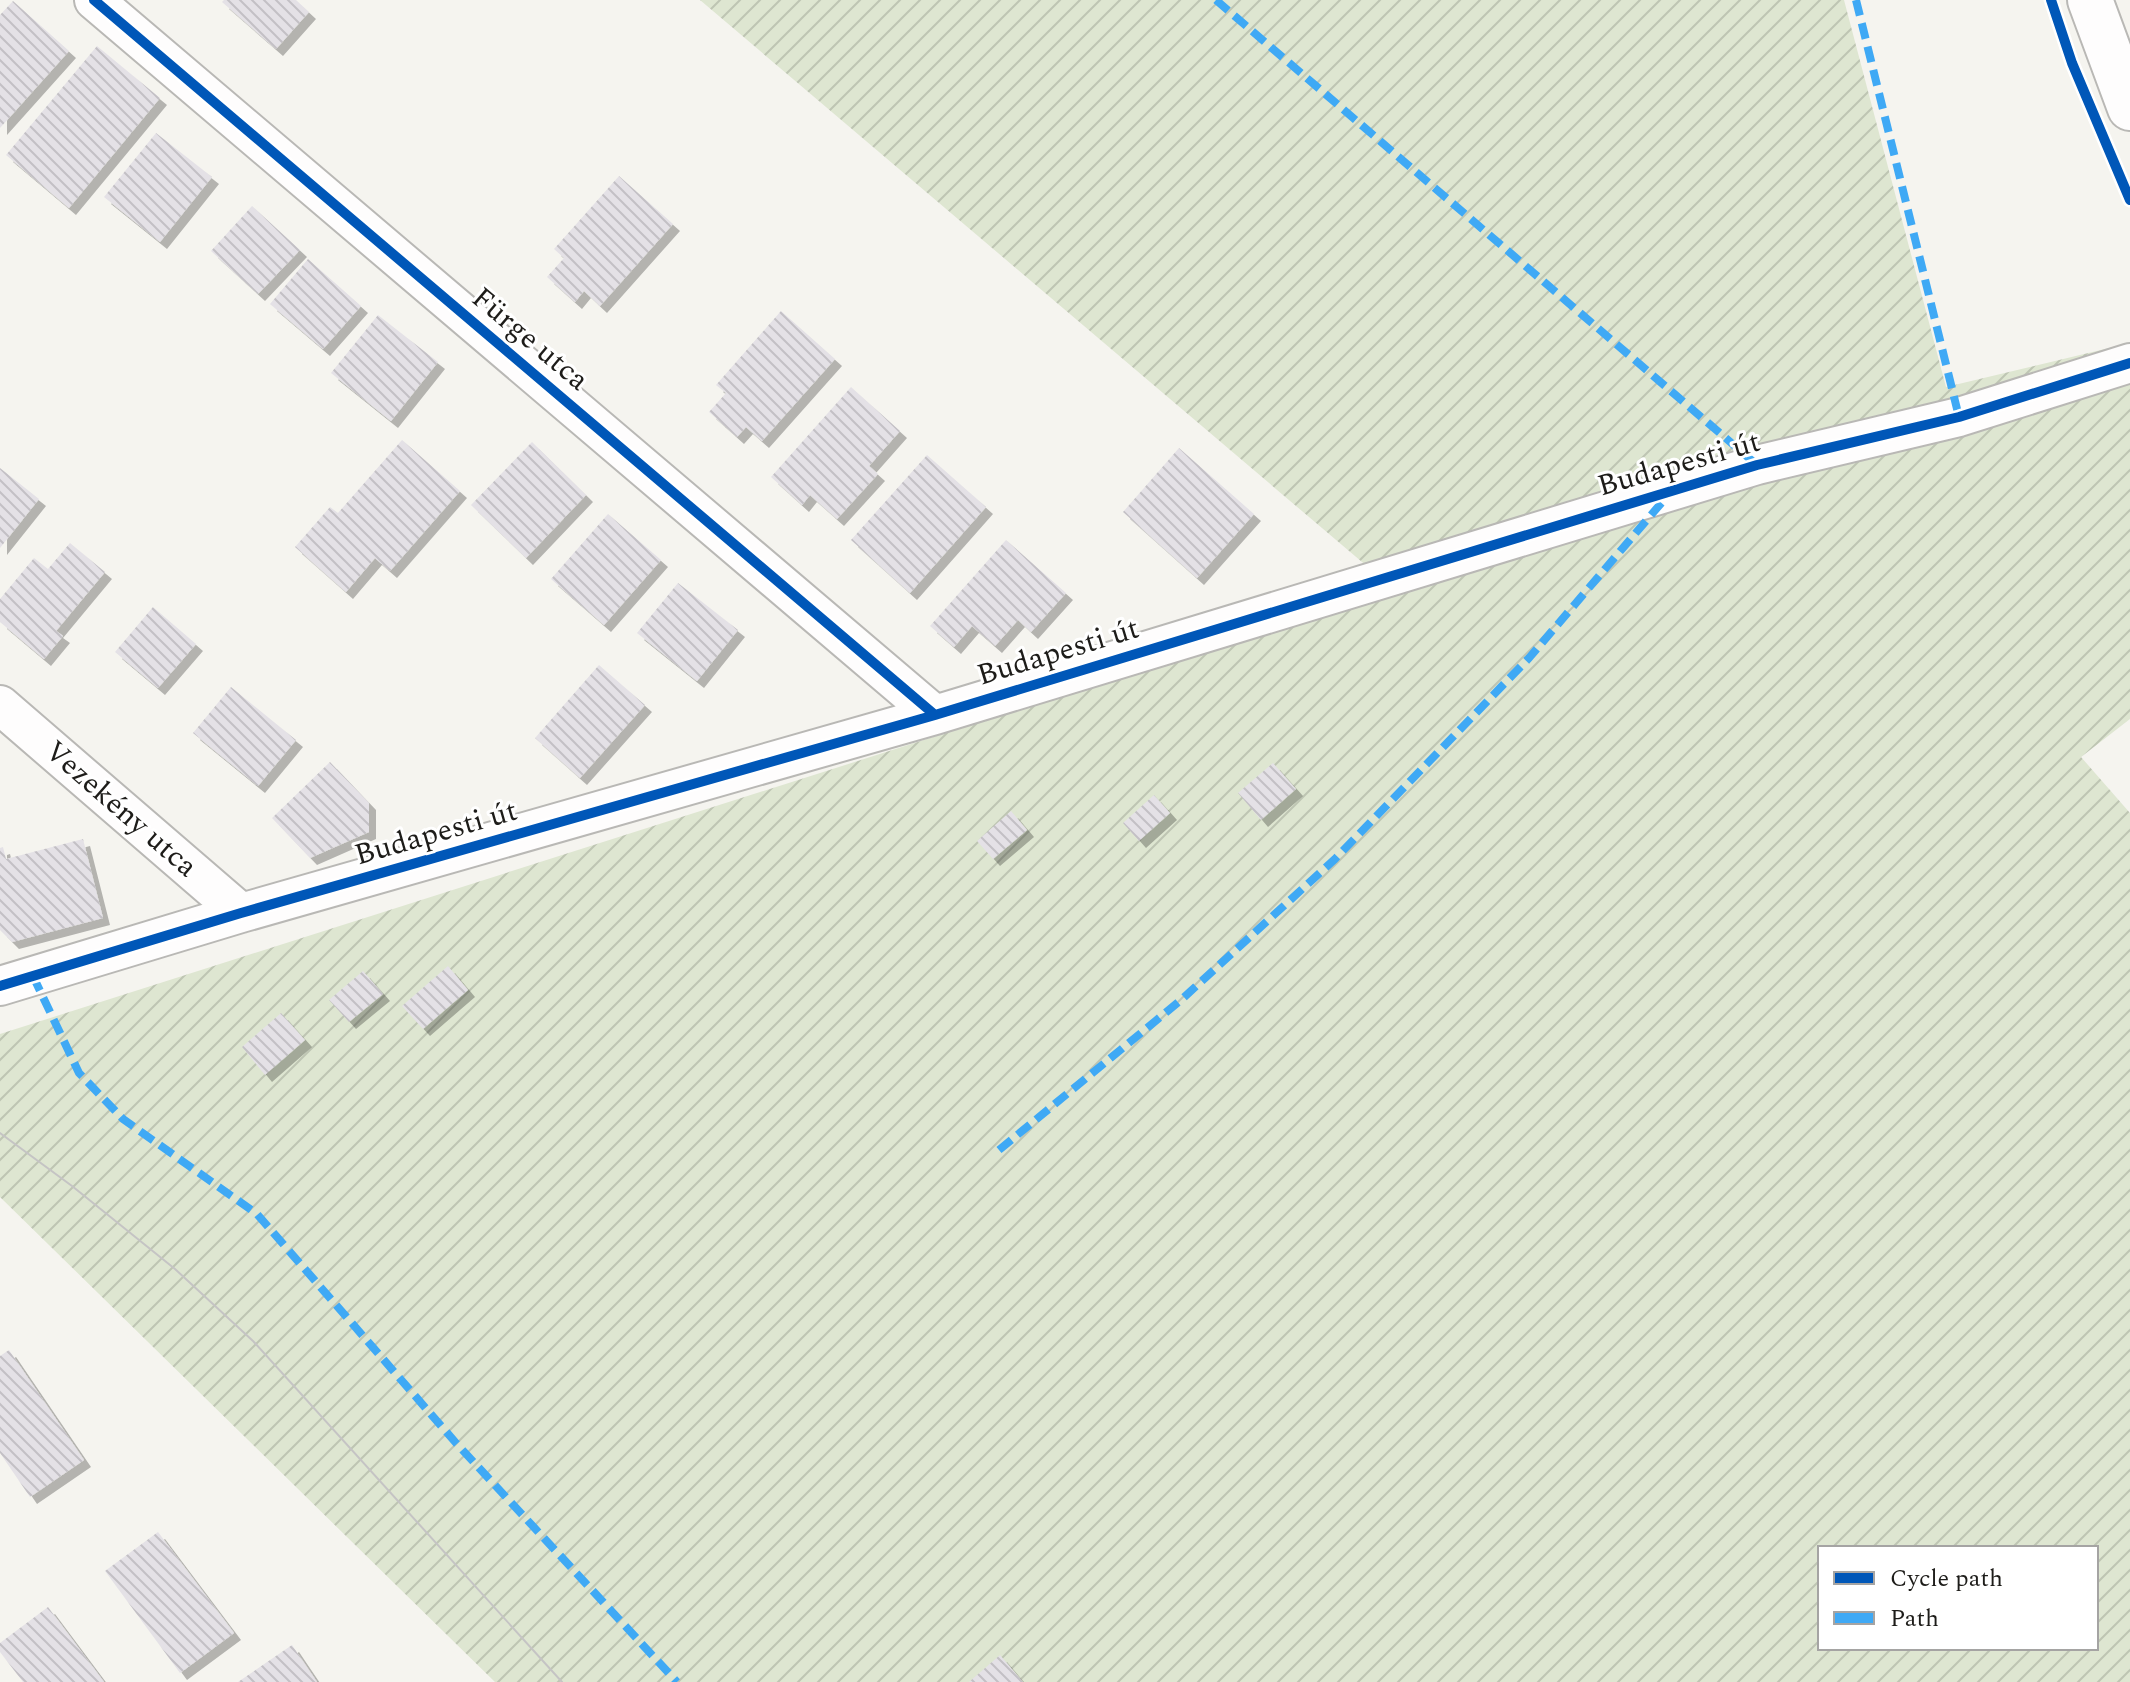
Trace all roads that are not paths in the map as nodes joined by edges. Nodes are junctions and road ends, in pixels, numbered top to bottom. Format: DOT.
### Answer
graph roads {
  1 [pos="94,0"];
  2 [pos="2090,0"];
  3 [pos="2130,108"];
  4 [pos="2130,363"];
  5 [pos="0,705"];
  6 [pos="935,715"];
  7 [pos="241,913"];
  8 [pos="0,986"];
  1 -- 6 [label="street, Fürge utca"];
  2 -- 3 [label="street"];
  4 -- 6 [label="street, Budapesti út"];
  5 -- 7 [label="street, Vezekény utca"];
  6 -- 7 [label="street, Budapesti út"];
  7 -- 8 [label="street, Budapesti út"];
}
